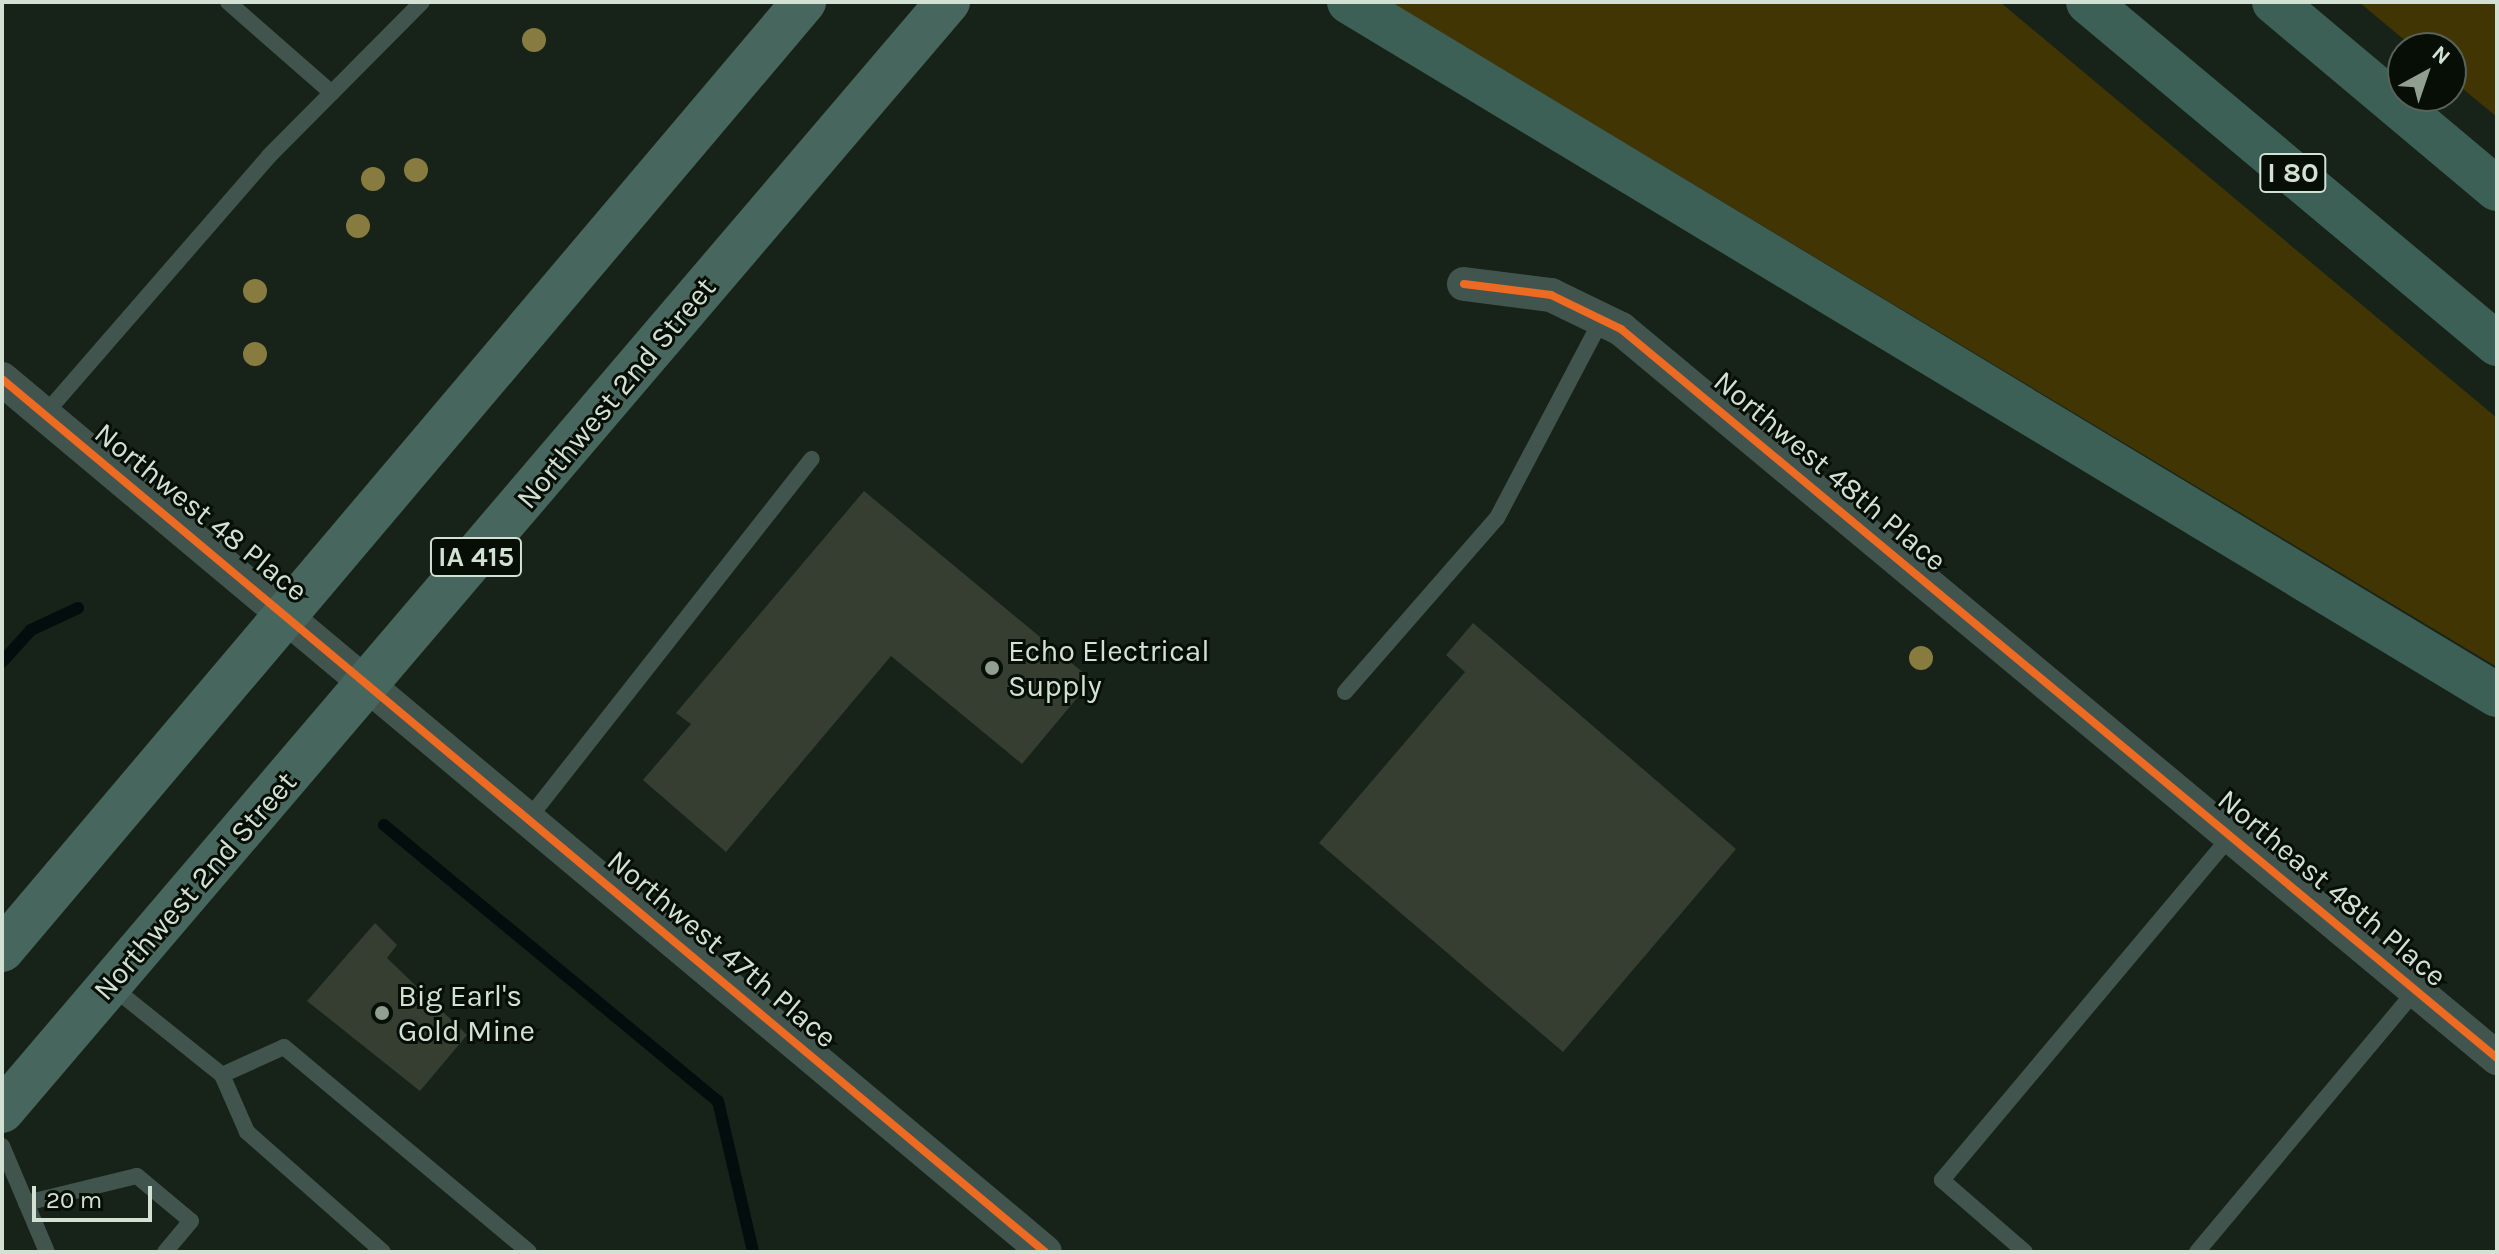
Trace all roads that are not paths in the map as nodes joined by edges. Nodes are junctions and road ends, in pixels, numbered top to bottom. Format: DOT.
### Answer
graph roads {
  1 [pos="228,2"];
  2 [pos="422,2"];
  3 [pos="804,2"];
  4 [pos="948,2"];
  5 [pos="1349,2"];
  6 [pos="2088,2"];
  7 [pos="2274,2"];
  8 [pos="332,93"];
  9 [pos="2497,189"];
  10 [pos="1464,284"];
  11 [pos="1602,319"];
  12 [pos="2497,344"];
  13 [pos="2,379"];
  14 [pos="44,415"];
  15 [pos="811,459"];
  16 [pos="285,609"];
  17 [pos="369,682"];
  18 [pos="1345,692"];
  19 [pos="2497,695"];
  20 [pos="2136,755"];
  21 [pos="529,818"];
  22 [pos="2231,835"];
  23 [pos="2,950"];
  24 [pos="110,985"];
  25 [pos="2416,990"];
  26 [pos="2497,1058"];
  27 [pos="222,1075"];
  28 [pos="2,1111"];
  29 [pos="2,1146"];
  30 [pos="26,1203"];
  31 [pos="47,1252"];
  32 [pos="165,1252"];
  33 [pos="383,1252"];
  34 [pos="529,1252"];
  35 [pos="1045,1252"];
  36 [pos="2025,1252"];
  37 [pos="2197,1252"];
  1 -- 8 [label="lane"];
  2 -- 8 [label="lane"];
  3 -- 16 [label="main road"];
  4 -- 17 [label="main road, Northwest 2nd Street / IA 415"];
  5 -- 19 [label="highway"];
  6 -- 12 [label="highway, I 80"];
  7 -- 9 [label="highway"];
  8 -- 14 [label="lane"];
  10 -- 11 [label="street, Northwest 48th Place"];
  11 -- 18 [label="lane"];
  11 -- 20 [label="street, Northwest 48th Place"];
  13 -- 14 [label="street, Northwest 48 Place"];
  14 -- 16 [label="street, Northwest 48 Place"];
  15 -- 21 [label="lane"];
  16 -- 17 [label="street, Northwest 48 Place"];
  16 -- 23 [label="main road"];
  17 -- 21 [label="street, Northwest 47th Place"];
  17 -- 24 [label="main road, Northwest 2nd Street / IA 415"];
  20 -- 22 [label="street, Northeast 48th Place"];
  21 -- 35 [label="street, Northwest 47th Place"];
  22 -- 25 [label="street, Northeast 48th Place"];
  22 -- 36 [label="lane"];
  24 -- 27 [label="lane"];
  24 -- 28 [label="main road, Northwest 2nd Street / IA 415"];
  25 -- 26 [label="street, Northeast 48th Place"];
  25 -- 37 [label="lane"];
  27 -- 33 [label="lane"];
  27 -- 34 [label="lane"];
  29 -- 30 [label="lane"];
  30 -- 31 [label="lane"];
  30 -- 32 [label="lane"];
}
